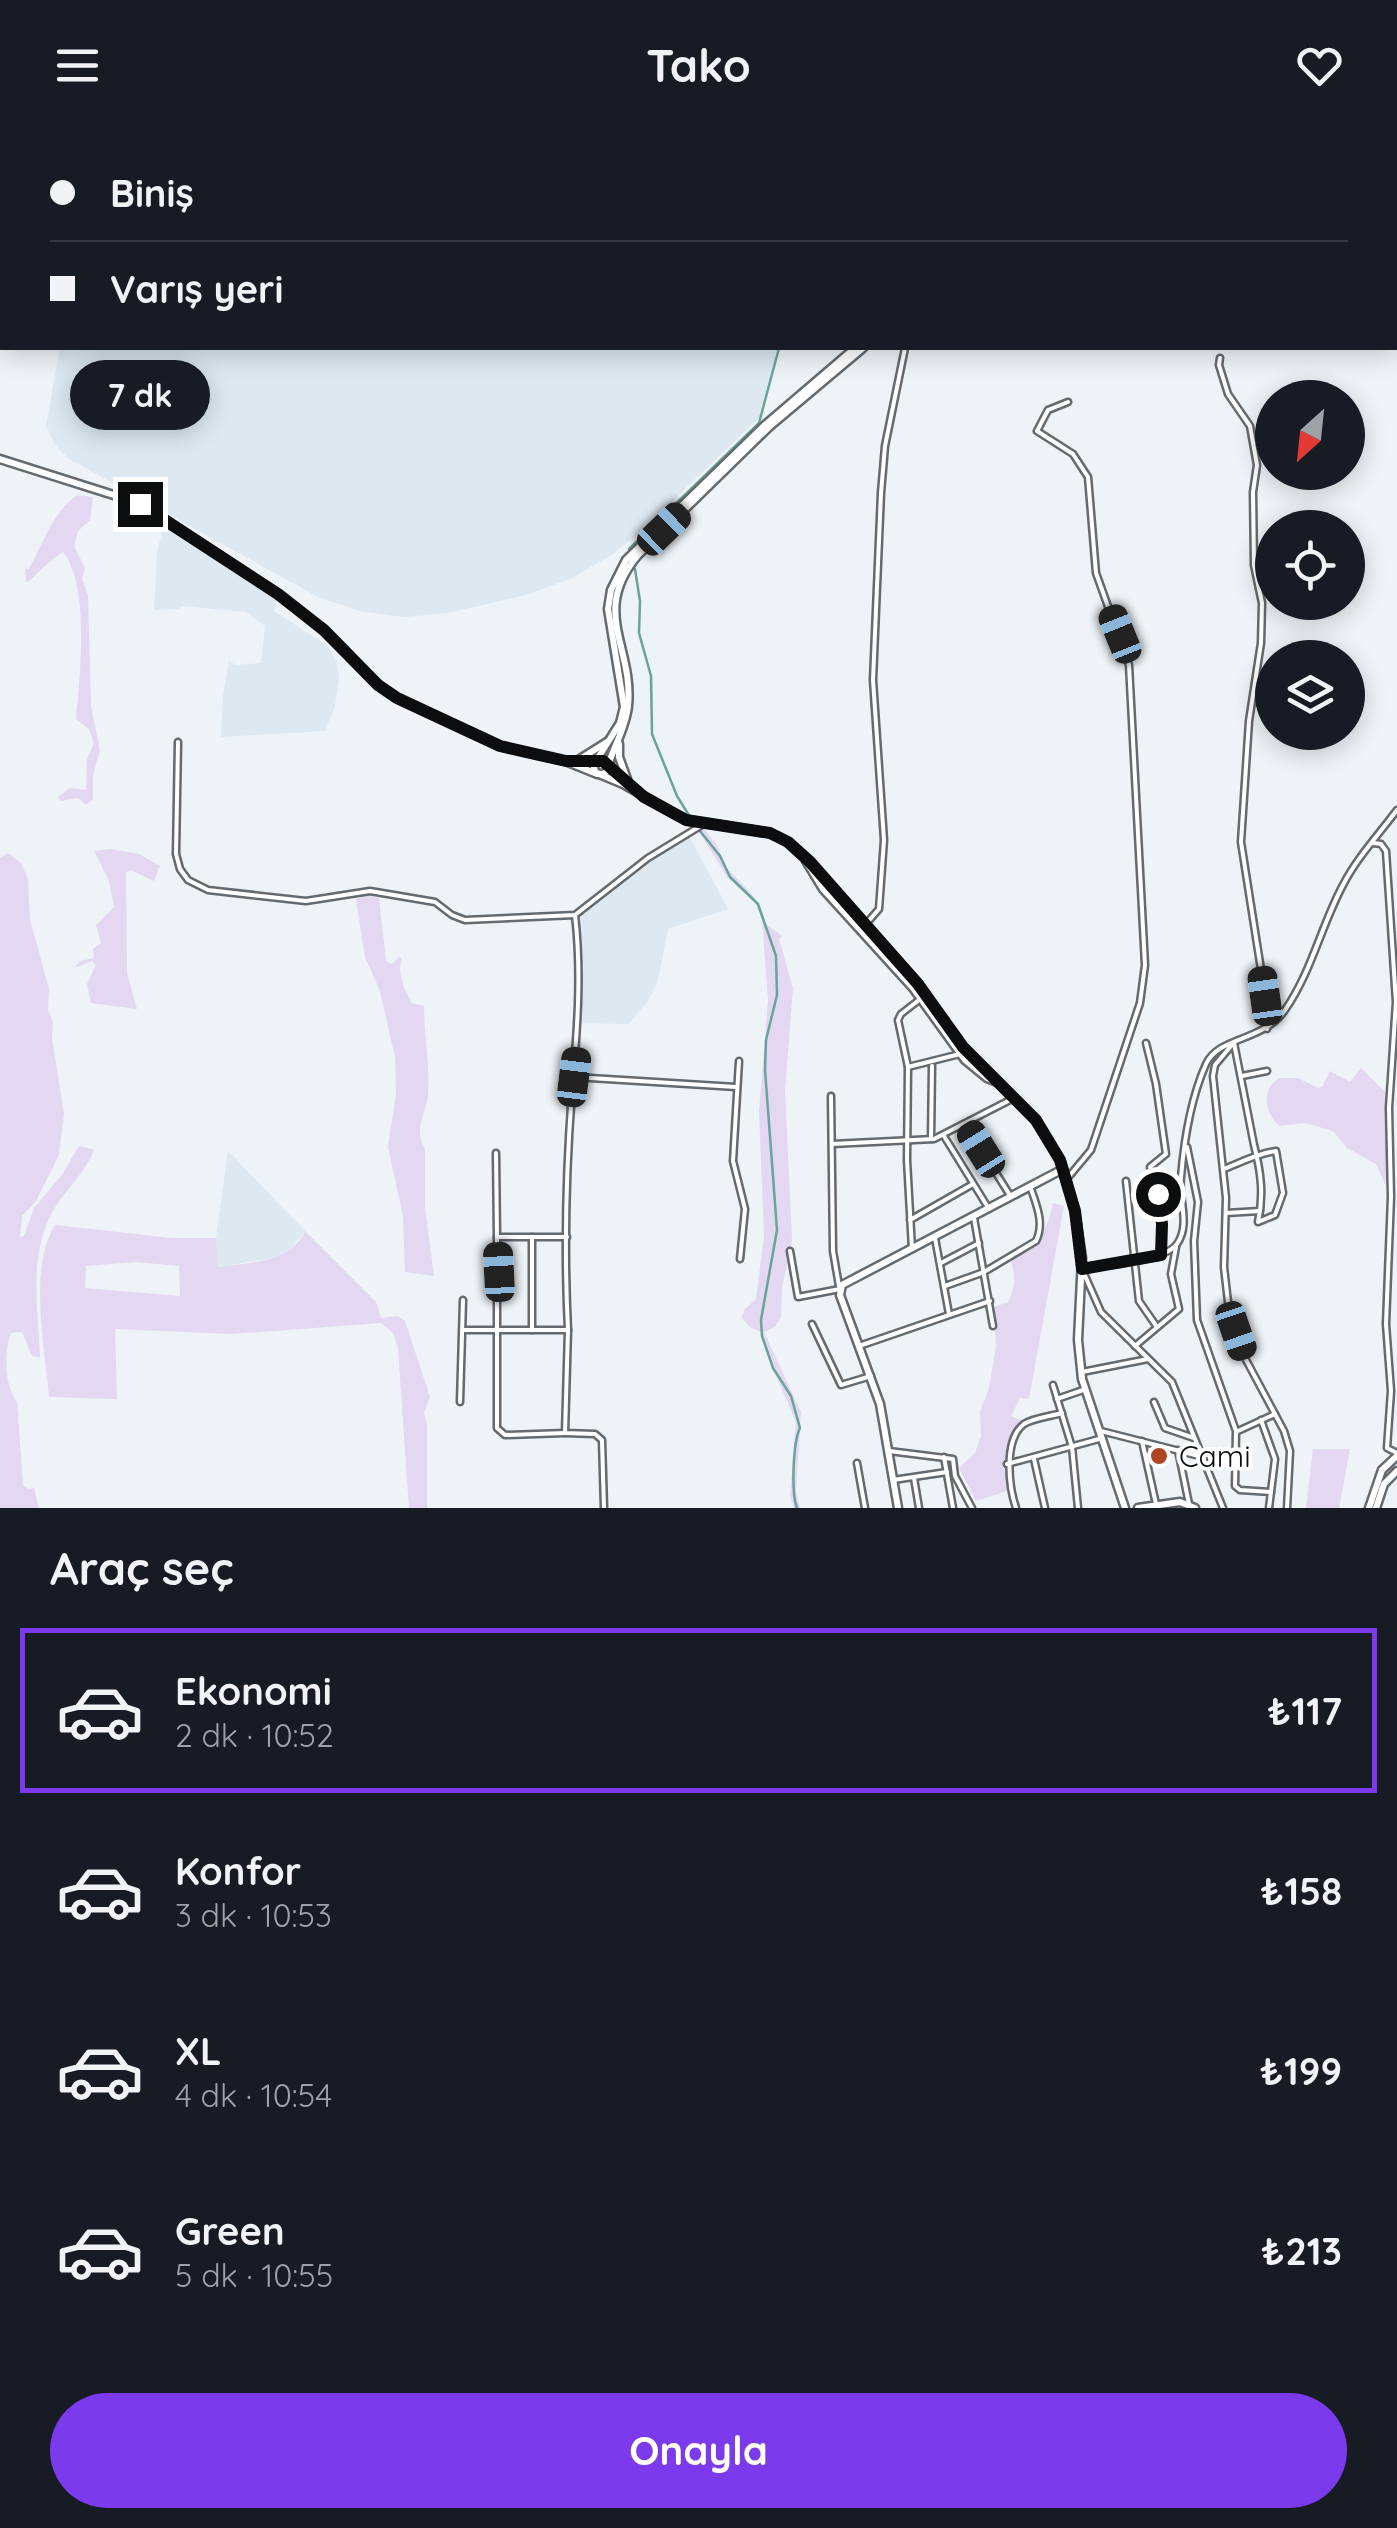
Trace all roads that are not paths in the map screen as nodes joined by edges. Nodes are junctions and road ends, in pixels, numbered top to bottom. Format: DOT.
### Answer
graph roads {
  1 [pos="854,350"];
  2 [pos="861,350"];
  3 [pos="905,350"];
  4 [pos="1220,358"];
  5 [pos="1068,402"];
  6 [pos="0,458"];
  7 [pos="616,737"];
  8 [pos="178,742"];
  9 [pos="579,760"];
  10 [pos="566,761"];
  11 [pos="596,762"];
  12 [pos="608,766"];
  13 [pos="598,774"];
  14 [pos="630,785"];
  15 [pos="644,797"];
  16 [pos="1397,810"];
  17 [pos="702,825"];
  18 [pos="1373,843"];
  19 [pos="805,859"];
  20 [pos="576,915"];
  21 [pos="865,925"];
  22 [pos="921,999"];
  23 [pos="1266,1029"];
  24 [pos="1146,1043"];
  25 [pos="1234,1043"];
  26 [pos="960,1054"];
  27 [pos="740,1062"];
  28 [pos="908,1066"];
  29 [pos="932,1066"];
  30 [pos="1267,1072"];
  31 [pos="1240,1076"];
  32 [pos="574,1077"];
  33 [pos="1000,1084"];
  34 [pos="736,1087"];
  35 [pos="831,1096"];
  36 [pos="1016,1098"];
  37 [pos="966,1125"];
  38 [pos="944,1136"];
  39 [pos="931,1139"];
  40 [pos="906,1142"];
  41 [pos="1186,1142"];
  42 [pos="832,1144"];
  43 [pos="496,1153"];
  44 [pos="1257,1156"];
  45 [pos="1062,1168"];
  46 [pos="1224,1169"];
  47 [pos="1066,1180"];
  48 [pos="1126,1181"];
  49 [pos="973,1184"];
  50 [pos="1030,1186"];
  51 [pos="1011,1197"];
  52 [pos="988,1209"];
  53 [pos="1260,1211"];
  54 [pos="1226,1214"];
  55 [pos="974,1217"];
  56 [pos="910,1220"];
  57 [pos="497,1237"];
  58 [pos="532,1238"];
  59 [pos="567,1238"];
  60 [pos="935,1238"];
  61 [pos="979,1243"];
  62 [pos="1176,1245"];
  63 [pos="912,1249"];
  64 [pos="790,1251"];
  65 [pos="1161,1255"];
  66 [pos="740,1260"];
  67 [pos="1135,1260"];
  68 [pos="941,1263"];
  69 [pos="1082,1269"];
  70 [pos="984,1272"];
  71 [pos="944,1286"];
  72 [pos="840,1290"];
  73 [pos="462,1300"];
  74 [pos="990,1300"];
  75 [pos="950,1314"];
  76 [pos="812,1324"];
  77 [pos="993,1326"];
  78 [pos="1157,1328"];
  79 [pos="498,1329"];
  80 [pos="463,1330"];
  81 [pos="532,1330"];
  82 [pos="568,1330"];
  83 [pos="859,1346"];
  84 [pos="1135,1346"];
  85 [pos="1148,1359"];
  86 [pos="1082,1372"];
  87 [pos="871,1376"];
  88 [pos="1053,1384"];
  89 [pos="1086,1390"];
  90 [pos="1057,1399"];
  91 [pos="460,1402"];
  92 [pos="1154,1402"];
  93 [pos="1062,1413"];
  94 [pos="1275,1414"];
  95 [pos="1261,1420"];
  96 [pos="1236,1432"];
  97 [pos="565,1433"];
  98 [pos="1101,1434"];
  99 [pos="1194,1438"];
  100 [pos="1142,1441"];
  101 [pos="1072,1446"];
  102 [pos="1178,1450"];
  103 [pos="889,1451"];
  104 [pos="1397,1454"];
  105 [pos="944,1457"];
  106 [pos="1034,1457"];
  107 [pos="1202,1457"];
  108 [pos="856,1463"];
  109 [pos="1007,1464"];
  110 [pos="1397,1471"];
  111 [pos="947,1472"];
  112 [pos="1273,1474"];
  113 [pos="1290,1475"];
  114 [pos="914,1477"];
  115 [pos="893,1480"];
  116 [pos="1271,1492"];
  117 [pos="1180,1502"];
  118 [pos="1156,1506"];
  119 [pos="1192,1506"];
  120 [pos="604,1508"];
  121 [pos="865,1508"];
  122 [pos="898,1508"];
  123 [pos="919,1508"];
  124 [pos="953,1508"];
  125 [pos="972,1508"];
  126 [pos="1016,1508"];
  127 [pos="1045,1508"];
  128 [pos="1078,1508"];
  129 [pos="1125,1508"];
  130 [pos="1138,1508"];
  131 [pos="1171,1508"];
  132 [pos="1223,1508"];
  133 [pos="1269,1508"];
  134 [pos="1287,1508"];
  135 [pos="1372,1508"];
  1 -- 7 [label="street"];
  2 -- 7 [label="street"];
  3 -- 21 [label="street"];
  4 -- 23 [label="street"];
  5 -- 47 [label="street"];
  6 -- 10 [label="street"];
  7 -- 9 [label="street"];
  7 -- 11 [label="street"];
  7 -- 12 [label="street"];
  7 -- 14 [label="street"];
  8 -- 20 [label="street"];
  9 -- 10 [label="street"];
  9 -- 11 [label="street"];
  10 -- 13 [label="street"];
  11 -- 12 [label="street"];
  11 -- 13 [label="street"];
  12 -- 13 [label="street"];
  12 -- 14 [label="street"];
  13 -- 15 [label="street"];
  14 -- 15 [label="street"];
  15 -- 17 [label="street"];
  16 -- 18 [label="street"];
  17 -- 19 [label="street"];
  17 -- 20 [label="street"];
  18 -- 23 [label="street"];
  18 -- 104 [label="street"];
  19 -- 21 [label="street"];
  19 -- 22 [label="street"];
  20 -- 32 [label="street"];
  21 -- 33 [label="street"];
  22 -- 26 [label="street"];
  22 -- 28 [label="street"];
  23 -- 25 [label="street"];
  24 -- 65 [label="street"];
  25 -- 31 [label="street"];
  25 -- 41 [label="street"];
  25 -- 46 [label="street"];
  26 -- 28 [label="street"];
  26 -- 33 [label="street"];
  27 -- 34 [label="street"];
  28 -- 40 [label="street"];
  29 -- 39 [label="street"];
  30 -- 31 [label="street"];
  31 -- 44 [label="street"];
  32 -- 34 [label="street"];
  32 -- 59 [label="street"];
  33 -- 36 [label="street"];
  34 -- 66 [label="street"];
  35 -- 42 [label="street"];
  36 -- 37 [label="street"];
  36 -- 45 [label="street"];
  37 -- 38 [label="street"];
  37 -- 51 [label="street"];
  38 -- 39 [label="street"];
  38 -- 49 [label="street"];
  39 -- 40 [label="street"];
  40 -- 42 [label="street"];
  40 -- 56 [label="street"];
  41 -- 62 [label="street"];
  41 -- 96 [label="street"];
  42 -- 72 [label="street"];
  43 -- 57 [label="street"];
  44 -- 46 [label="street"];
  44 -- 53 [label="street"];
  44 -- 53 [label="street"];
  45 -- 47 [label="street"];
  45 -- 50 [label="street"];
  46 -- 54 [label="street"];
  47 -- 69 [label="street"];
  48 -- 67 [label="street"];
  49 -- 52 [label="street"];
  49 -- 56 [label="street"];
  50 -- 51 [label="street"];
  50 -- 70 [label="street"];
  51 -- 52 [label="street"];
  52 -- 55 [label="street"];
  53 -- 54 [label="street"];
  54 -- 94 [label="street"];
  55 -- 60 [label="street"];
  55 -- 61 [label="street"];
  56 -- 63 [label="street"];
  57 -- 58 [label="street"];
  57 -- 79 [label="street"];
  58 -- 59 [label="street"];
  58 -- 81 [label="street"];
  59 -- 82 [label="street"];
  60 -- 63 [label="street"];
  60 -- 68 [label="street"];
  61 -- 68 [label="street"];
  61 -- 70 [label="street"];
  62 -- 65 [label="street"];
  62 -- 78 [label="street"];
  63 -- 72 [label="street"];
  64 -- 72 [label="street"];
  65 -- 67 [label="street"];
  67 -- 69 [label="street"];
  67 -- 78 [label="street"];
  68 -- 71 [label="street"];
  69 -- 84 [label="street"];
  69 -- 86 [label="street"];
  70 -- 71 [label="street"];
  70 -- 74 [label="street"];
  71 -- 75 [label="street"];
  72 -- 83 [label="street"];
  73 -- 80 [label="street"];
  74 -- 75 [label="street"];
  74 -- 77 [label="street"];
  75 -- 83 [label="street"];
  76 -- 87 [label="street"];
  78 -- 84 [label="street"];
  79 -- 80 [label="street"];
  79 -- 81 [label="street"];
  79 -- 97 [label="street"];
  80 -- 91 [label="street"];
  81 -- 82 [label="street"];
  82 -- 97 [label="street"];
  83 -- 87 [label="street"];
  84 -- 85 [label="street"];
  85 -- 86 [label="street"];
  85 -- 99 [label="street"];
  86 -- 89 [label="street"];
  87 -- 103 [label="street"];
  88 -- 90 [label="street"];
  89 -- 90 [label="street"];
  89 -- 98 [label="street"];
  90 -- 93 [label="street"];
  92 -- 99 [label="street"];
  93 -- 101 [label="street"];
  93 -- 109 [label="street"];
  94 -- 95 [label="street"];
  94 -- 113 [label="street"];
  95 -- 96 [label="street"];
  95 -- 112 [label="street"];
  96 -- 116 [label="street"];
  97 -- 120 [label="street"];
  98 -- 100 [label="street"];
  98 -- 101 [label="street"];
  98 -- 129 [label="street"];
  99 -- 107 [label="street"];
  100 -- 102 [label="street"];
  100 -- 118 [label="street"];
  101 -- 106 [label="street"];
  101 -- 128 [label="street"];
  102 -- 107 [label="street"];
  102 -- 119 [label="street"];
  103 -- 105 [label="street"];
  103 -- 115 [label="street"];
  104 -- 135 [label="street"];
  105 -- 111 [label="street"];
  105 -- 125 [label="street"];
  106 -- 109 [label="street"];
  106 -- 127 [label="street"];
  107 -- 132 [label="street"];
  108 -- 121 [label="street"];
  109 -- 126 [label="street"];
  110 -- 135 [label="street"];
  111 -- 114 [label="street"];
  111 -- 124 [label="street"];
  112 -- 113 [label="street"];
  112 -- 116 [label="street"];
  113 -- 134 [label="street"];
  114 -- 115 [label="street"];
  114 -- 123 [label="street"];
  115 -- 122 [label="street"];
  116 -- 133 [label="street"];
  117 -- 118 [label="street"];
  117 -- 119 [label="street"];
  117 -- 131 [label="street"];
  118 -- 130 [label="street"];
}
